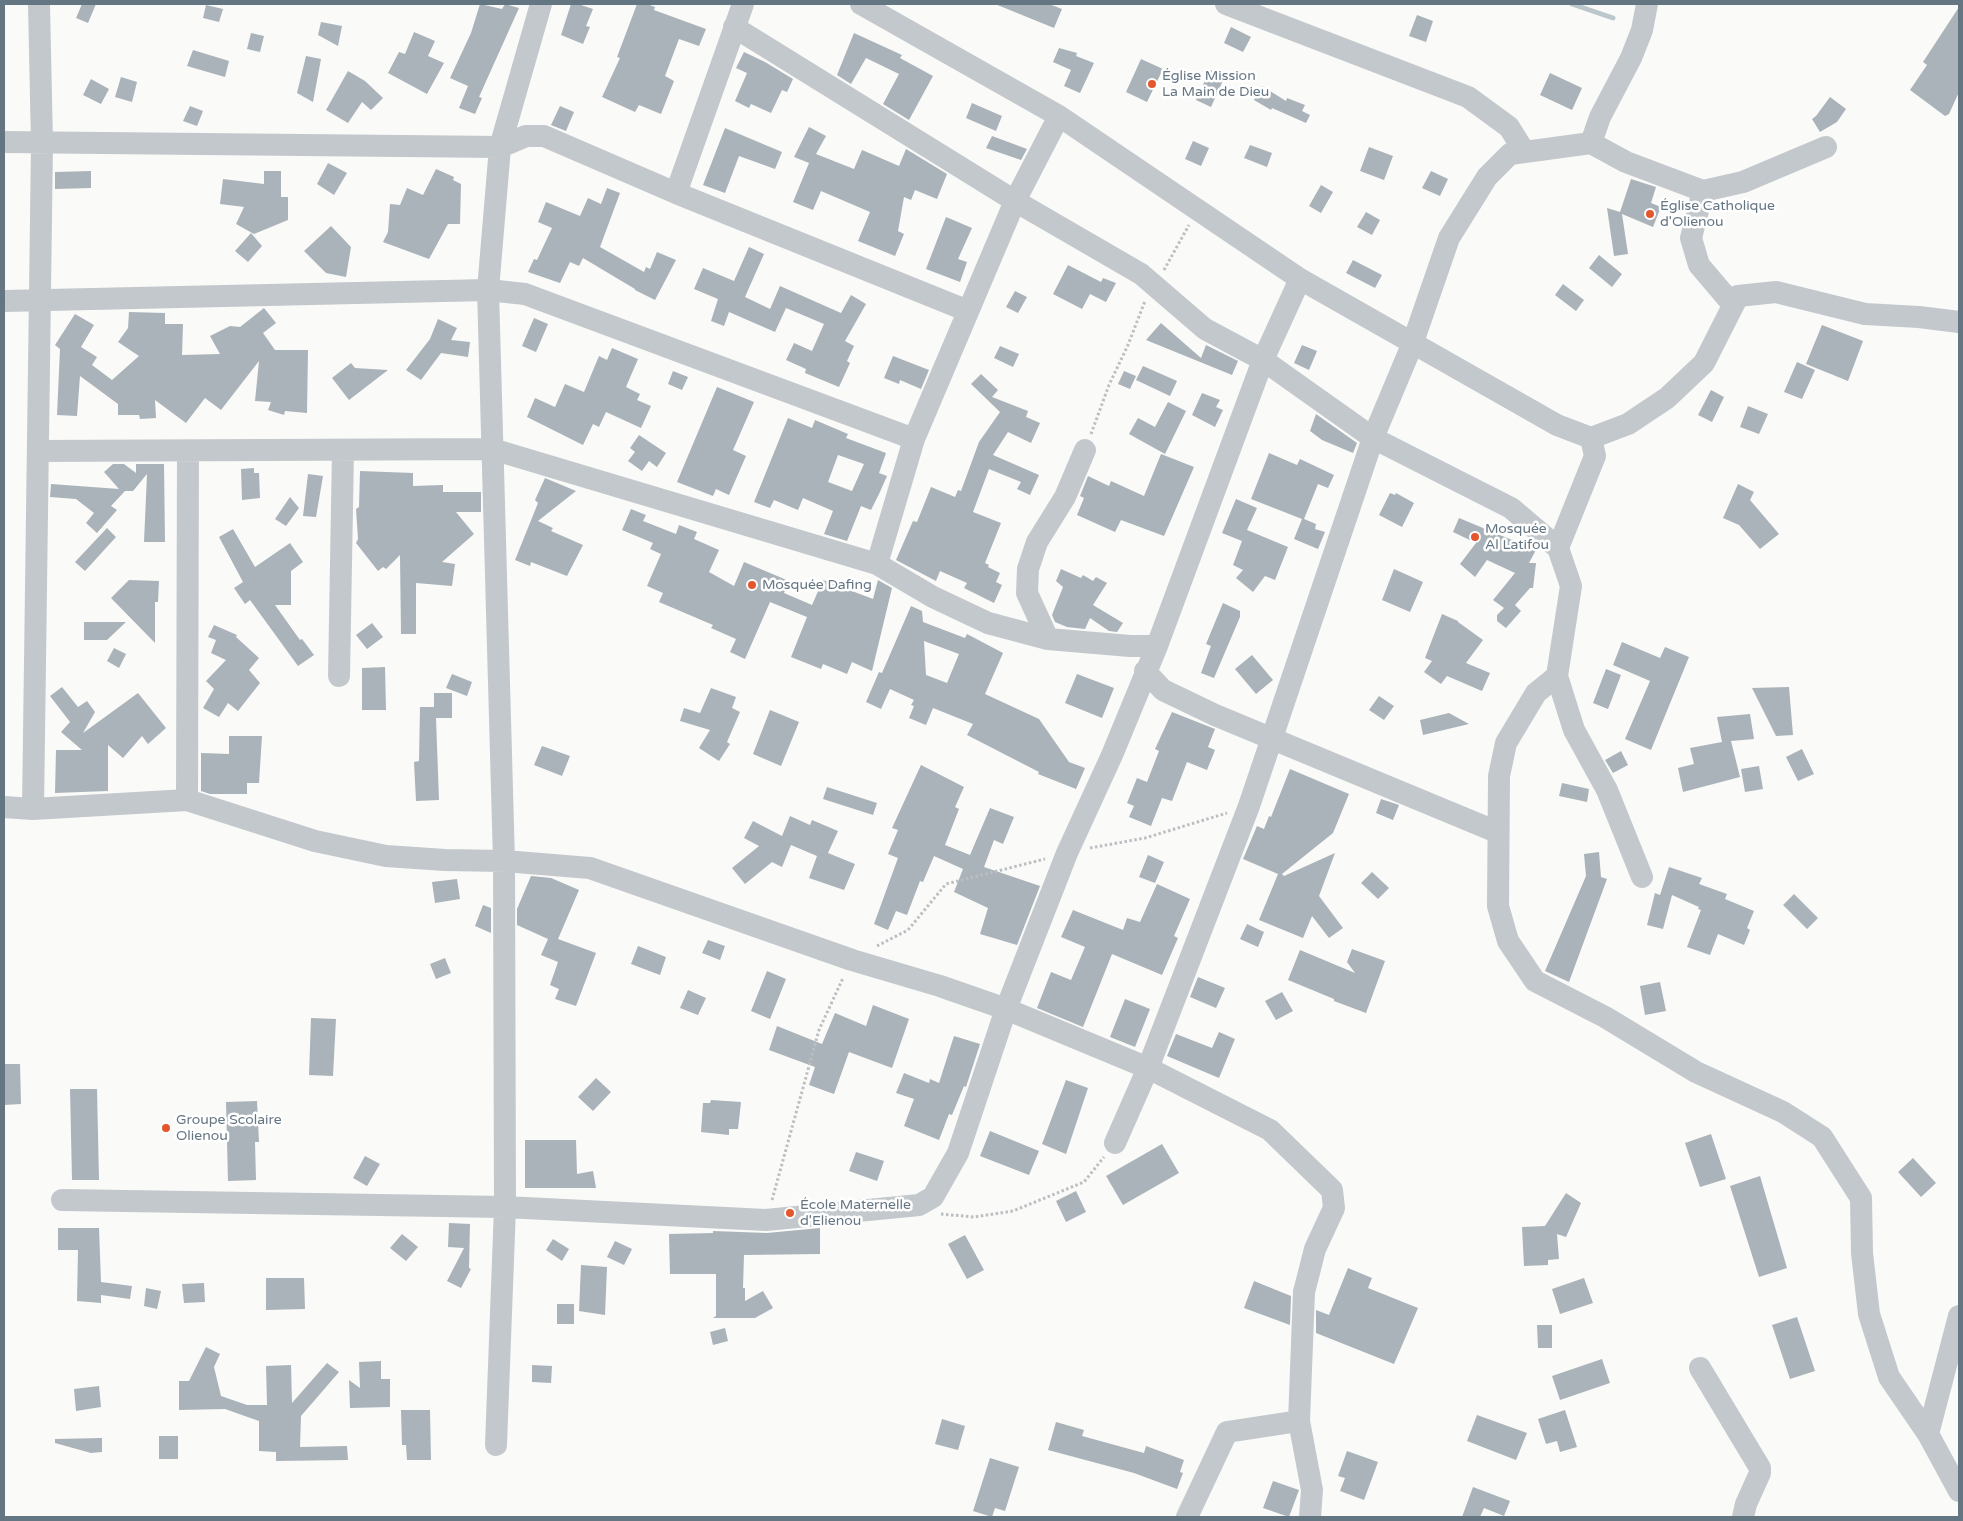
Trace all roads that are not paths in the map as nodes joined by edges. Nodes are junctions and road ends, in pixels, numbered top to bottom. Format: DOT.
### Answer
graph roads {
  1 [pos="39,4"];
  2 [pos="541,4"];
  3 [pos="743,4"];
  4 [pos="861,4"];
  5 [pos="1226,4"];
  6 [pos="1647,4"];
  7 [pos="734,27"];
  8 [pos="1059,116"];
  9 [pos="4,142"];
  10 [pos="1591,143"];
  11 [pos="42,144"];
  12 [pos="500,147"];
  13 [pos="1826,147"];
  14 [pos="1524,151"];
  15 [pos="1703,191"];
  16 [pos="676,193"];
  17 [pos="1015,201"];
  18 [pos="1300,279"];
  19 [pos="488,290"];
  20 [pos="4,301"];
  21 [pos="40,301"];
  22 [pos="1733,305"];
  23 [pos="968,311"];
  24 [pos="1959,322"];
  25 [pos="1412,345"];
  26 [pos="1263,360"];
  27 [pos="1373,438"];
  28 [pos="1591,438"];
  29 [pos="914,439"];
  30 [pos="492,449"];
  31 [pos="188,450"];
  32 [pos="343,450"];
  33 [pos="1085,450"];
  34 [pos="38,451"];
  35 [pos="1558,548"];
  36 [pos="877,564"];
  37 [pos="1048,639"];
  38 [pos="1157,646"];
  39 [pos="1146,671"];
  40 [pos="339,676"];
  41 [pos="1558,676"];
  42 [pos="1272,738"];
  43 [pos="187,800"];
  44 [pos="4,807"];
  45 [pos="34,809"];
  46 [pos="1497,832"];
  47 [pos="504,861"];
  48 [pos="1642,878"];
  49 [pos="1006,1009"];
  50 [pos="1148,1068"];
  51 [pos="1115,1143"];
  52 [pos="62,1200"];
  53 [pos="505,1207"];
  54 [pos="1959,1316"];
  55 [pos="1700,1368"];
  56 [pos="1299,1421"];
  57 [pos="1928,1434"];
  58 [pos="496,1445"];
  59 [pos="1959,1492"];
  60 [pos="1188,1517"];
  61 [pos="1310,1517"];
  62 [pos="1743,1517"];
  1 -- 11 [label="street"];
  2 -- 12 [label="street"];
  3 -- 7 [label="street"];
  4 -- 8 [label="street"];
  5 -- 14 [label="street"];
  6 -- 10 [label="street"];
  7 -- 16 [label="street"];
  7 -- 17 [label="street"];
  8 -- 17 [label="street"];
  8 -- 18 [label="street"];
  9 -- 11 [label="street"];
  10 -- 14 [label="street"];
  10 -- 15 [label="street"];
  11 -- 12 [label="street"];
  11 -- 21 [label="street"];
  12 -- 16 [label="street"];
  12 -- 19 [label="street"];
  13 -- 15 [label="street"];
  14 -- 25 [label="street"];
  15 -- 22 [label="street"];
  16 -- 23 [label="street"];
  17 -- 23 [label="street"];
  17 -- 26 [label="street"];
  18 -- 25 [label="street"];
  18 -- 26 [label="street"];
  19 -- 21 [label="street"];
  19 -- 29 [label="street"];
  19 -- 30 [label="street"];
  20 -- 21 [label="street"];
  21 -- 34 [label="street"];
  22 -- 24 [label="street"];
  22 -- 28 [label="street"];
  23 -- 29 [label="street"];
  25 -- 27 [label="street"];
  25 -- 28 [label="street"];
  26 -- 27 [label="street"];
  26 -- 38 [label="street"];
  27 -- 35 [label="street"];
  27 -- 42 [label="street"];
  28 -- 35 [label="street"];
  29 -- 36 [label="street"];
  30 -- 32 [label="street"];
  30 -- 36 [label="street"];
  30 -- 47 [label="street"];
  31 -- 32 [label="street"];
  31 -- 34 [label="street"];
  31 -- 43 [label="street"];
  32 -- 40 [label="street"];
  33 -- 37 [label="street"];
  34 -- 45 [label="street"];
  35 -- 41 [label="street"];
  36 -- 37 [label="street"];
  37 -- 38 [label="street"];
  38 -- 39 [label="street"];
  39 -- 42 [label="street"];
  39 -- 49 [label="street"];
  41 -- 46 [label="street"];
  41 -- 48 [label="street"];
  42 -- 46 [label="street"];
  42 -- 50 [label="street"];
  43 -- 45 [label="street"];
  43 -- 47 [label="street"];
  44 -- 45 [label="street"];
  46 -- 57 [label="street"];
  47 -- 49 [label="street"];
  47 -- 53 [label="street"];
  49 -- 50 [label="street"];
  49 -- 53 [label="street"];
  50 -- 51 [label="street"];
  50 -- 56 [label="street"];
  52 -- 53 [label="street"];
  53 -- 58 [label="street"];
  54 -- 57 [label="street"];
  55 -- 62 [label="street"];
  56 -- 60 [label="street"];
  56 -- 61 [label="street"];
  57 -- 59 [label="street"];
}
